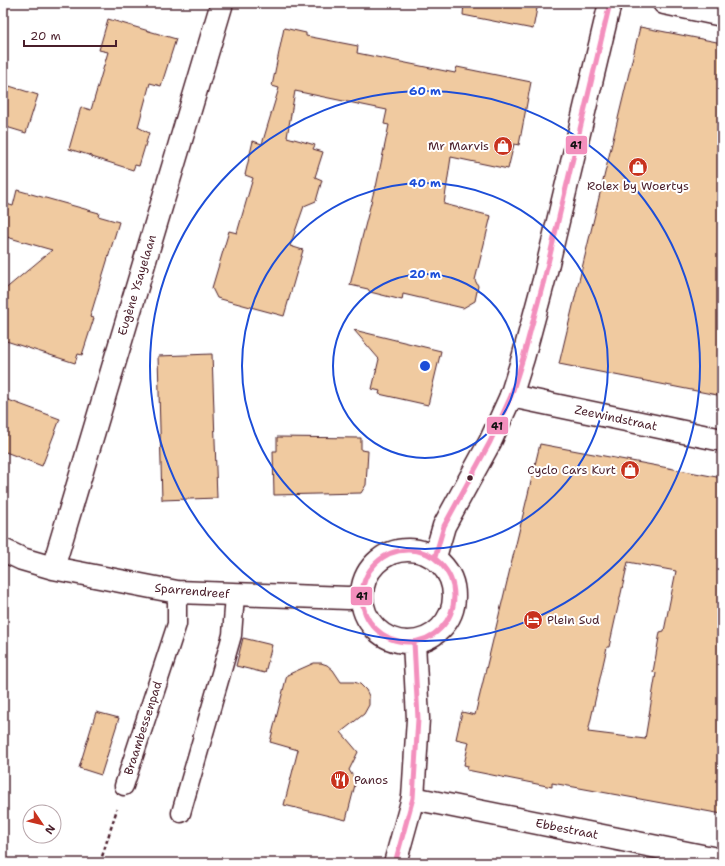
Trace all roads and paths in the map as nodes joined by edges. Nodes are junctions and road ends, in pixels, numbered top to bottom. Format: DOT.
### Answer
graph roads {
  1 [pos="222,3"];
  2 [pos="610,3"];
  3 [pos="664,3"];
  4 [pos="722,15"];
  5 [pos="511,396"];
  6 [pos="722,440"];
  7 [pos="3,550"];
  8 [pos="435,557"];
  9 [pos="53,568"];
  10 [pos="177,592"];
  11 [pos="236,595"];
  12 [pos="362,597"];
  13 [pos="414,642"];
  14 [pos="124,786"];
  15 [pos="413,798"];
  16 [pos="181,813"];
  17 [pos="722,860"];
  18 [pos="100,863"];
  19 [pos="395,863"];
  1 -- 9 [label="street, Eugène Ysayelaan"];
  2 -- 5 [label="street"];
  3 -- 4 [label="street"];
  5 -- 6 [label="street, Zeewindstraat"];
  5 -- 8 [label="street"];
  7 -- 9 [label="street, Sparrendreef"];
  8 -- 12 [label="street"];
  8 -- 13 [label="street"];
  9 -- 10 [label="street, Sparrendreef"];
  10 -- 11 [label="street, Sparrendreef"];
  10 -- 14 [label="lane, Braambessenpad"];
  11 -- 12 [label="street, Sparrendreef"];
  11 -- 16 [label="lane"];
  12 -- 13 [label="street"];
  13 -- 15 [label="street"];
  14 -- 18 [label="path, Braambessenpad"];
  15 -- 17 [label="street, Ebbestraat"];
  15 -- 19 [label="street"];
}
